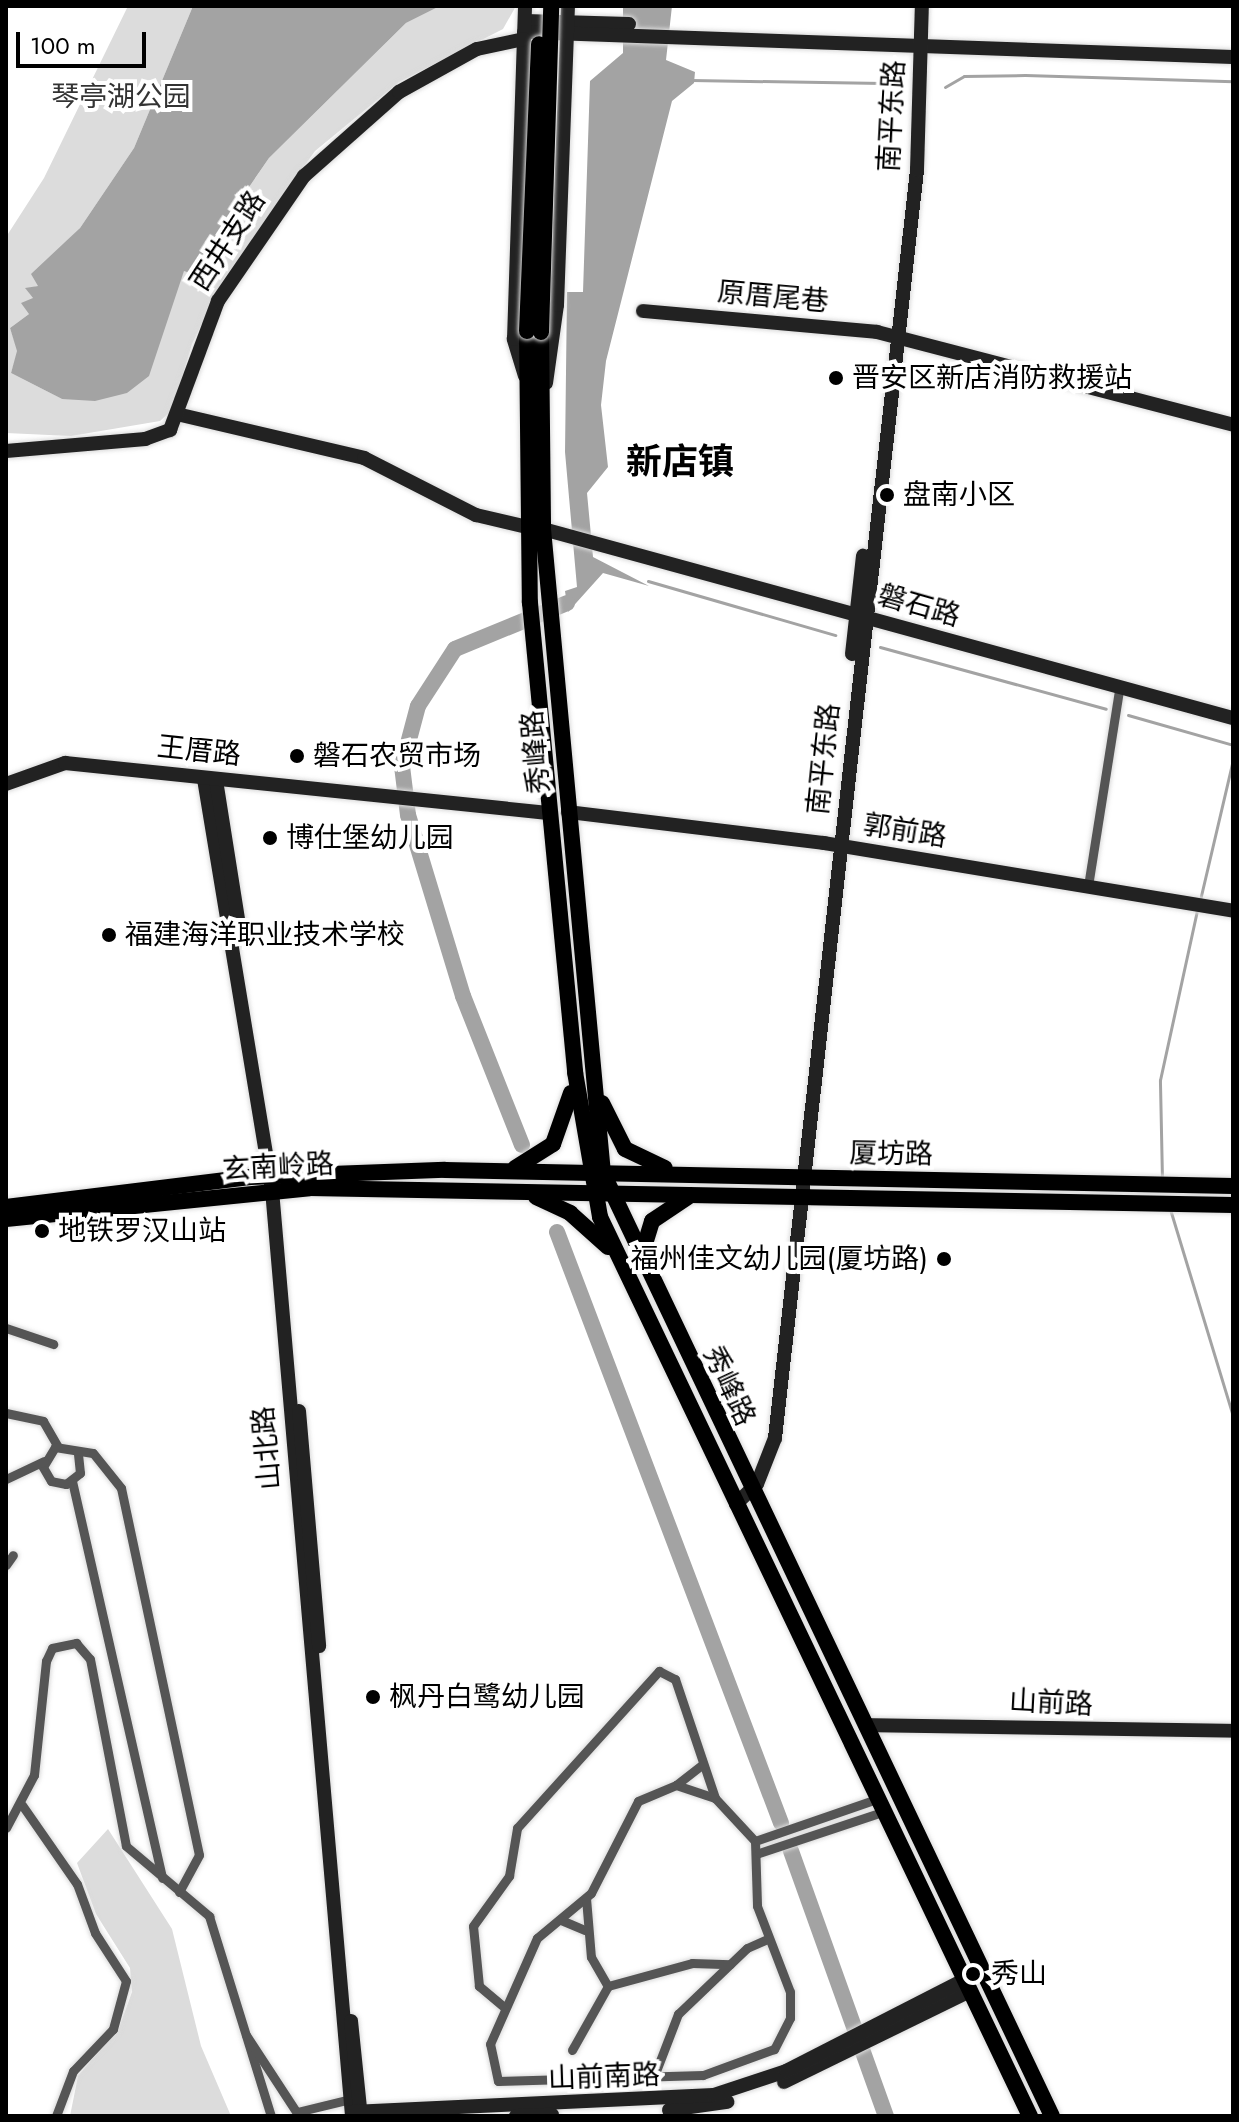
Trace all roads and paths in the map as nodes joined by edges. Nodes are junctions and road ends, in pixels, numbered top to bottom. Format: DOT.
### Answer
graph roads {
  1 [pos="541,6"];
  2 [pos="551,6"];
  3 [pos="568,6"];
  4 [pos="913,6"];
  5 [pos="922,6"];
  6 [pos="524,24"];
  7 [pos="567,27"];
  8 [pos="917,40"];
  9 [pos="1233,47"];
  10 [pos="1233,57"];
  11 [pos="565,125"];
  12 [pos="520,130"];
  13 [pos="643,311"];
  14 [pos="534,332"];
  15 [pos="894,336"];
  16 [pos="526,380"];
  17 [pos="542,407"];
  18 [pos="181,415"];
  19 [pos="1233,425"];
  20 [pos="6,451"];
  21 [pos="535,528"];
  22 [pos="861,616"];
  23 [pos="1119,691"];
  24 [pos="1233,718"];
  25 [pos="210,779"];
  26 [pos="6,784"];
  27 [pos="568,812"];
  28 [pos="550,813"];
  29 [pos="836,845"];
  30 [pos="1088,886"];
  31 [pos="1233,911"];
  32 [pos="589,1062"];
  33 [pos="575,1072"];
  34 [pos="499,1173"];
  35 [pos="548,1173"];
  36 [pos="596,1173"];
  37 [pos="693,1175"];
  38 [pos="276,1182"];
  39 [pos="798,1186"];
  40 [pos="1233,1186"];
  41 [pos="601,1191"];
  42 [pos="696,1194"];
  43 [pos="555,1199"];
  44 [pos="1233,1205"];
  45 [pos="6,1207"];
  46 [pos="6,1219"];
  47 [pos="611,1249"];
  48 [pos="656,1292"];
  49 [pos="6,1328"];
  50 [pos="53,1344"];
  51 [pos="6,1413"];
  52 [pos="58,1447"];
  53 [pos="78,1454"];
  54 [pos="44,1461"];
  55 [pos="6,1479"];
  56 [pos="72,1481"];
  57 [pos="748,1490"];
  58 [pos="734,1500"];
  59 [pos="13,1555"];
  60 [pos="6,1565"];
  61 [pos="866,1725"];
  62 [pos="1233,1731"];
  63 [pos="702,1765"];
  64 [pos="676,1785"];
  65 [pos="715,1798"];
  66 [pos="882,1804"];
  67 [pos="22,1805"];
  68 [pos="6,1828"];
  69 [pos="755,1841"];
  70 [pos="759,1853"];
  71 [pos="162,1878"];
  72 [pos="179,1892"];
  73 [pos="586,1898"];
  74 [pos="561,1920"];
  75 [pos="585,1930"];
  76 [pos="767,1939"];
  77 [pos="730,1964"];
  78 [pos="967,1985"];
  79 [pos="608,1986"];
  80 [pos="504,2007"];
  81 [pos="242,2030"];
  82 [pos="847,2046"];
  83 [pos="572,2050"];
  84 [pos="653,2079"];
  85 [pos="355,2109"];
  86 [pos="298,2114"];
  87 [pos="56,2116"];
  88 [pos="271,2116"];
  89 [pos="516,2116"];
  90 [pos="1030,2116"];
  91 [pos="1052,2116"];
  1 -- 14 [label="main road, bridge"];
  2 -- 14 [label="main road, bridge"];
  3 -- 7 [label="main road"];
  4 -- 8 [label="main road, 南平东路"];
  5 -- 8 [label="main road, 南平东路"];
  6 -- 7 [label="main road, 西井支路"];
  6 -- 12 [label="main road"];
  6 -- 18 [label="main road, 西井支路"];
  7 -- 8 [label="main road, 西井支路"];
  7 -- 11 [label="main road"];
  8 -- 9 [label="main road"];
  8 -- 10 [label="main road"];
  8 -- 15 [label="main road, 南平东路"];
  11 -- 12 [label="main road"];
  11 -- 17 [label="main road"];
  12 -- 16 [label="main road"];
  13 -- 15 [label="main road, 原厝尾巷"];
  14 -- 16 [label="main road"];
  14 -- 17 [label="main road"];
  15 -- 19 [label="main road, 原厝尾巷"];
  15 -- 22 [label="main road, 南平东路"];
  16 -- 21 [label="main road"];
  17 -- 21 [label="main road"];
  18 -- 20 [label="main road"];
  18 -- 21 [label="main road"];
  21 -- 22 [label="main road, 磐石路"];
  21 -- 27 [label="main road, 秀峰路"];
  21 -- 28 [label="main road, 秀峰路"];
  22 -- 23 [label="main road, 磐石路"];
  22 -- 29 [label="main road, 南平东路"];
  23 -- 24 [label="main road, 磐石路"];
  23 -- 30 [label="street"];
  25 -- 26 [label="main road, 王厝路"];
  25 -- 28 [label="main road, 王厝路"];
  25 -- 38 [label="main road, 山北路"];
  27 -- 29 [label="main road, 郭前路"];
  27 -- 32 [label="main road, 秀峰路"];
  28 -- 33 [label="main road, 秀峰路"];
  29 -- 30 [label="main road, 郭前路"];
  29 -- 39 [label="main road, 南平东路"];
  30 -- 31 [label="main road, 郭前路"];
  32 -- 36 [label="main road, 秀峰路"];
  32 -- 37 [label="main road"];
  33 -- 34 [label="main road"];
  33 -- 36 [label="main road, 秀峰路"];
  34 -- 35 [label="main road, 玄南岭路"];
  34 -- 38 [label="main road, 玄南岭路"];
  35 -- 36 [label="main road, 厦坊路"];
  36 -- 37 [label="main road, 厦坊路"];
  36 -- 41 [label="main road, 秀峰路"];
  37 -- 39 [label="main road, 厦坊路"];
  38 -- 43 [label="main road, 玄南岭路"];
  38 -- 45 [label="main road, 玄南岭路"];
  38 -- 46 [label="main road, 玄南岭路"];
  38 -- 85 [label="main road, 山北路"];
  39 -- 40 [label="main road, 厦坊路"];
  39 -- 42 [label="main road, 厦坊路"];
  39 -- 44 [label="main road, 厦坊路"];
  39 -- 57 [label="main road, 南平东路"];
  41 -- 42 [label="main road, 厦坊路"];
  41 -- 43 [label="main road, 厦坊路"];
  41 -- 47 [label="main road, 秀峰路"];
  41 -- 48 [label="main road, 秀峰路"];
  42 -- 48 [label="main road"];
  43 -- 47 [label="main road"];
  47 -- 58 [label="main road, 秀峰路"];
  48 -- 57 [label="main road, 秀峰路"];
  49 -- 50 [label="street"];
  51 -- 52 [label="street"];
  52 -- 53 [label="street"];
  52 -- 54 [label="street"];
  53 -- 56 [label="street"];
  53 -- 72 [label="street"];
  54 -- 55 [label="street"];
  54 -- 56 [label="street"];
  56 -- 71 [label="street"];
  57 -- 58 [label="main road, 南平东路"];
  57 -- 61 [label="main road, 秀峰路"];
  58 -- 66 [label="main road, 秀峰路"];
  59 -- 60 [label="street"];
  61 -- 62 [label="main road, 山前路"];
  61 -- 91 [label="main road, 秀峰路"];
  63 -- 64 [label="street"];
  63 -- 65 [label="street"];
  63 -- 80 [label="street"];
  64 -- 65 [label="street"];
  64 -- 73 [label="street"];
  65 -- 69 [label="street"];
  66 -- 69 [label="street"];
  66 -- 70 [label="street"];
  66 -- 78 [label="main road, 秀峰路"];
  67 -- 68 [label="street"];
  67 -- 71 [label="street"];
  67 -- 87 [label="street"];
  69 -- 70 [label="street"];
  70 -- 76 [label="street"];
  71 -- 72 [label="street"];
  72 -- 81 [label="street"];
  73 -- 74 [label="street"];
  73 -- 75 [label="street"];
  74 -- 75 [label="street"];
  74 -- 80 [label="street"];
  75 -- 79 [label="street"];
  76 -- 77 [label="street"];
  76 -- 84 [label="street"];
  77 -- 79 [label="street"];
  77 -- 84 [label="street"];
  78 -- 82 [label="main road"];
  78 -- 90 [label="main road, 秀峰路"];
  79 -- 83 [label="street"];
  80 -- 84 [label="street"];
  81 -- 86 [label="street"];
  81 -- 88 [label="street"];
  82 -- 85 [label="main road, 山前南路"];
  82 -- 89 [label="main road, 山前南路"];
  85 -- 86 [label="street"];
}
